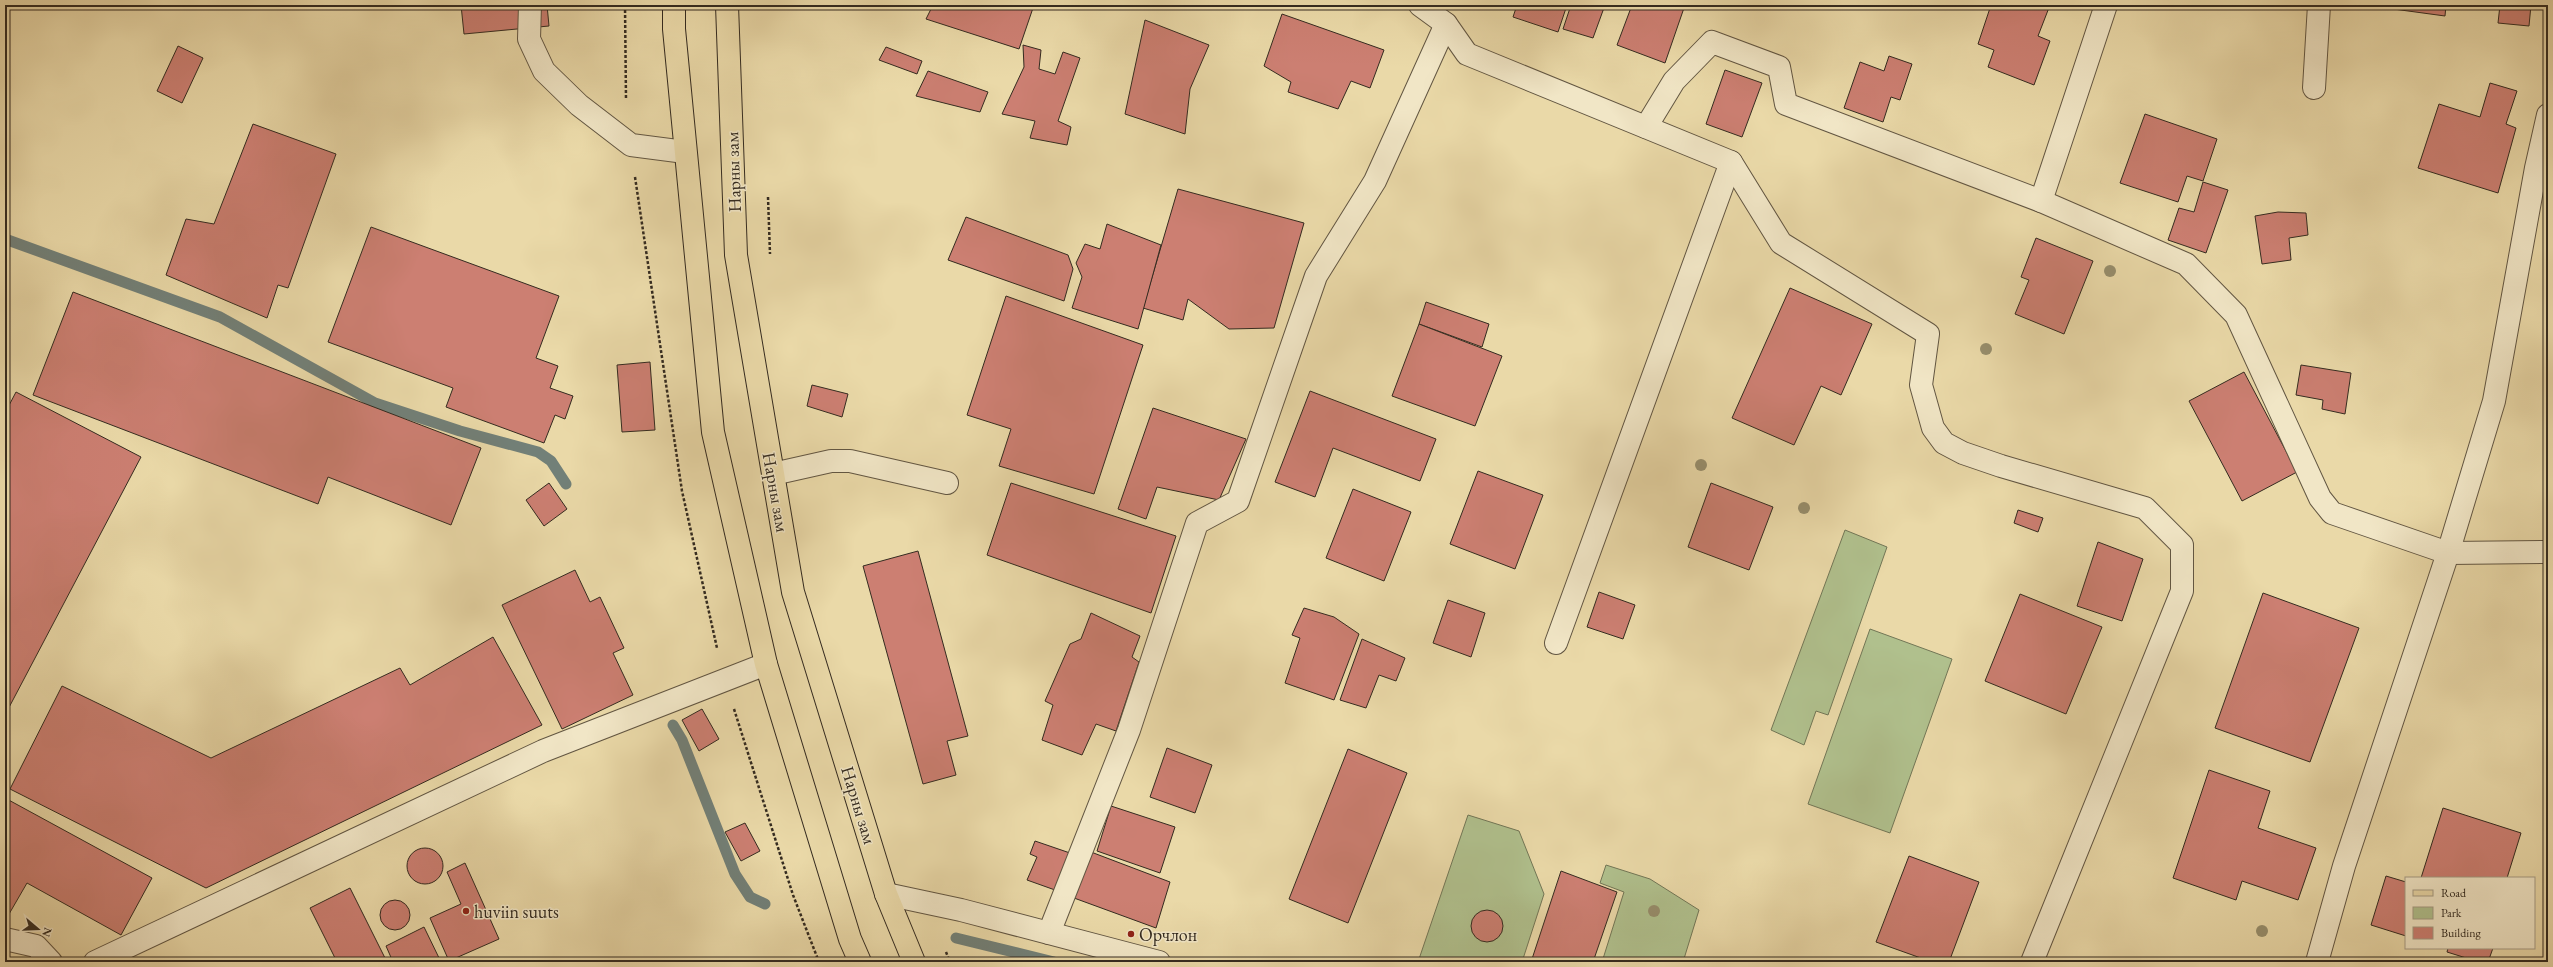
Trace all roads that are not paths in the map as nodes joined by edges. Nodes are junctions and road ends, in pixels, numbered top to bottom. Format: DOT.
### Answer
graph roads {
  1 [pos="530,5"];
  2 [pos="674,5"];
  3 [pos="726,5"];
  4 [pos="1420,5"];
  5 [pos="2106,5"];
  6 [pos="2319,5"];
  7 [pos="1446,24"];
  8 [pos="2314,88"];
  9 [pos="2548,115"];
  10 [pos="1646,127"];
  11 [pos="685,152"];
  12 [pos="1731,162"];
  13 [pos="2041,201"];
  14 [pos="773,474"];
  15 [pos="947,484"];
  16 [pos="2548,552"];
  17 [pos="2448,553"];
  18 [pos="1556,642"];
  19 [pos="766,664"];
  20 [pos="886,894"];
  21 [pos="1049,933"];
  22 [pos="5,939"];
  23 [pos="51,962"];
  24 [pos="95,962"];
  25 [pos="860,962"];
  26 [pos="914,962"];
  27 [pos="1159,962"];
  28 [pos="2032,962"];
  29 [pos="2317,962"];
  1 -- 11 [label="street"];
  2 -- 11 [label="main road"];
  3 -- 14 [label="main road, Нарны зам"];
  4 -- 7 [label="street"];
  5 -- 13 [label="street"];
  6 -- 8 [label="street"];
  7 -- 10 [label="street"];
  7 -- 21 [label="street"];
  9 -- 17 [label="street"];
  10 -- 12 [label="street"];
  10 -- 13 [label="street"];
  11 -- 19 [label="main road"];
  12 -- 18 [label="street"];
  12 -- 28 [label="street"];
  13 -- 17 [label="street"];
  14 -- 15 [label="street"];
  14 -- 20 [label="main road, Нарны зам"];
  16 -- 17 [label="street"];
  17 -- 29 [label="street"];
  19 -- 24 [label="street"];
  19 -- 25 [label="main road"];
  20 -- 21 [label="street"];
  20 -- 26 [label="main road, Нарны зам"];
  21 -- 27 [label="street"];
  22 -- 23 [label="street"];
}
